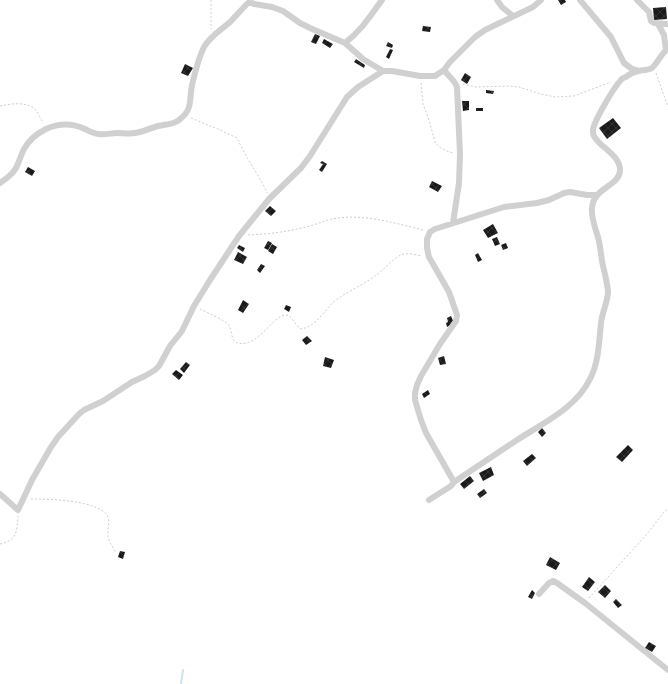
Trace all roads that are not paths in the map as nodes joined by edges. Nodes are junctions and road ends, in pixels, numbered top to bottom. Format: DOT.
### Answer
graph roads {
  1 [pos="382,0"];
  2 [pos="498,0"];
  3 [pos="541,0"];
  4 [pos="580,0"];
  5 [pos="637,0"];
  6 [pos="250,1"];
  7 [pos="513,16"];
  8 [pos="658,24"];
  9 [pos="668,24"];
  10 [pos="345,43"];
  11 [pos="667,49"];
  12 [pos="444,70"];
  13 [pos="383,71"];
  14 [pos="639,71"];
  15 [pos="0,183"];
  16 [pos="597,195"];
  17 [pos="453,223"];
  18 [pos="454,482"];
  19 [pos="0,494"];
  20 [pos="429,500"];
  21 [pos="538,594"];
  22 [pos="668,670"];
  1 -- 10 [label="street"];
  2 -- 7 [label="street"];
  3 -- 7 [label="street"];
  4 -- 14 [label="street"];
  5 -- 8 [label="street"];
  6 -- 10 [label="street"];
  6 -- 15 [label="street"];
  7 -- 12 [label="street"];
  8 -- 9 [label="street"];
  8 -- 11 [label="street"];
  10 -- 13 [label="street"];
  11 -- 14 [label="street"];
  12 -- 13 [label="street"];
  12 -- 17 [label="street"];
  13 -- 19 [label="street"];
  14 -- 16 [label="street"];
  16 -- 17 [label="street"];
  16 -- 18 [label="street"];
  17 -- 18 [label="street"];
  18 -- 20 [label="street"];
  21 -- 22 [label="street"];
}
